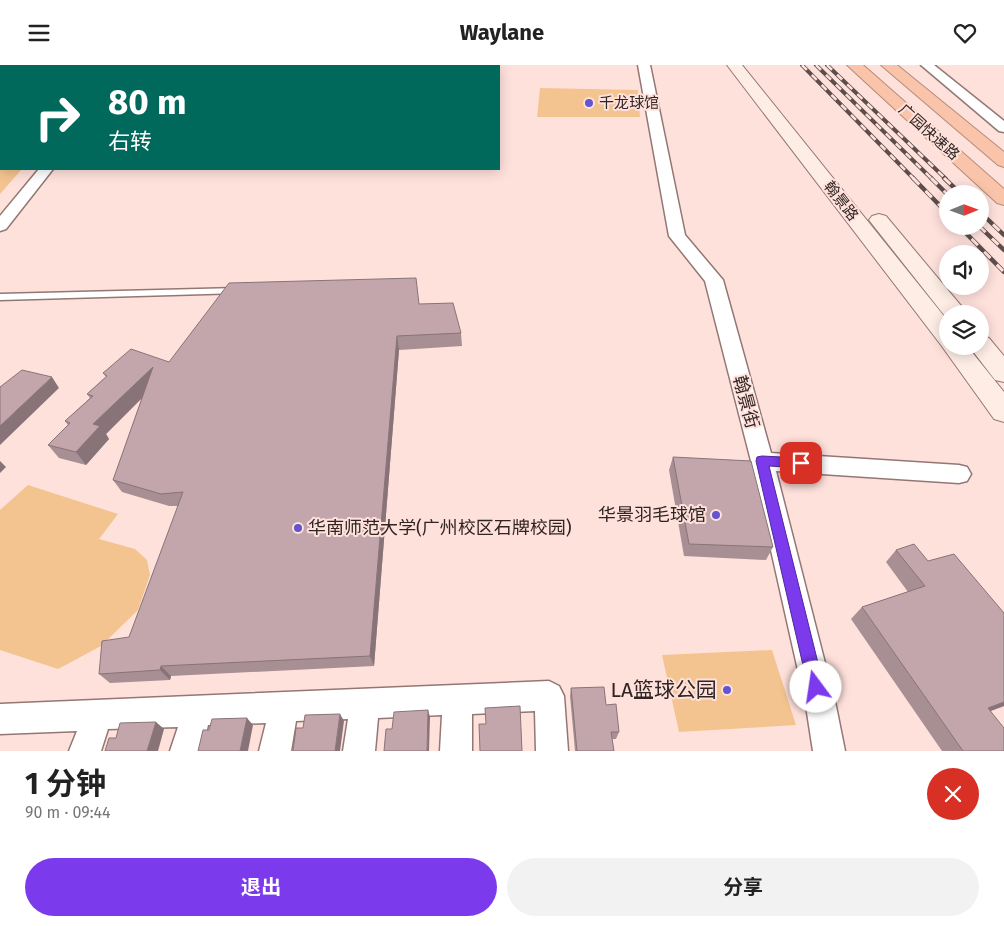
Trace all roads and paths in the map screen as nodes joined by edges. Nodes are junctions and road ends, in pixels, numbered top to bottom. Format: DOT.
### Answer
graph roads {
  1 [pos="644,65"];
  2 [pos="734,65"];
  3 [pos="749,65"];
  4 [pos="854,65"];
  5 [pos="888,65"];
  6 [pos="896,65"];
  7 [pos="927,65"];
  8 [pos="1004,128"];
  9 [pos="1004,146"];
  10 [pos="1004,161"];
  11 [pos="45,170"];
  12 [pos="1004,199"];
  13 [pos="0,225"];
  14 [pos="247,291"];
  15 [pos="0,297"];
  16 [pos="949,305"];
  17 [pos="939,327"];
  18 [pos="989,354"];
  19 [pos="960,355"];
  20 [pos="1004,373"];
  21 [pos="1004,412"];
  22 [pos="762,461"];
  23 [pos="959,474"];
  24 [pos="458,700"];
  25 [pos="365,704"];
  26 [pos="284,707"];
  27 [pos="197,711"];
  28 [pos="98,715"];
  29 [pos="2,724"];
  30 [pos="85,751"];
  31 [pos="186,751"];
  32 [pos="275,751"];
  33 [pos="360,751"];
  34 [pos="456,751"];
  35 [pos="552,751"];
  36 [pos="829,751"];
  1 -- 22 [label="street, 翰景街"];
  2 -- 17 [label="street, 翰景路"];
  3 -- 16 [label="street, 翰景路"];
  4 -- 12 [label="highway, 广园快速路"];
  5 -- 10 [label="highway, 广园快速路"];
  6 -- 9 [label="highway"];
  7 -- 8 [label="street"];
  11 -- 13 [label="street"];
  14 -- 15 [label="lane"];
  18 -- 20 [label="street"];
  19 -- 21 [label="street"];
  22 -- 23 [label="street"];
  22 -- 36 [label="street, 翰景街"];
  24 -- 25 [label="street"];
  24 -- 34 [label="street"];
  24 -- 35 [label="street"];
  25 -- 26 [label="street"];
  25 -- 33 [label="street"];
  26 -- 27 [label="street"];
  26 -- 32 [label="street"];
  27 -- 28 [label="street"];
  27 -- 31 [label="street"];
  28 -- 29 [label="street"];
  28 -- 30 [label="street"];
}
